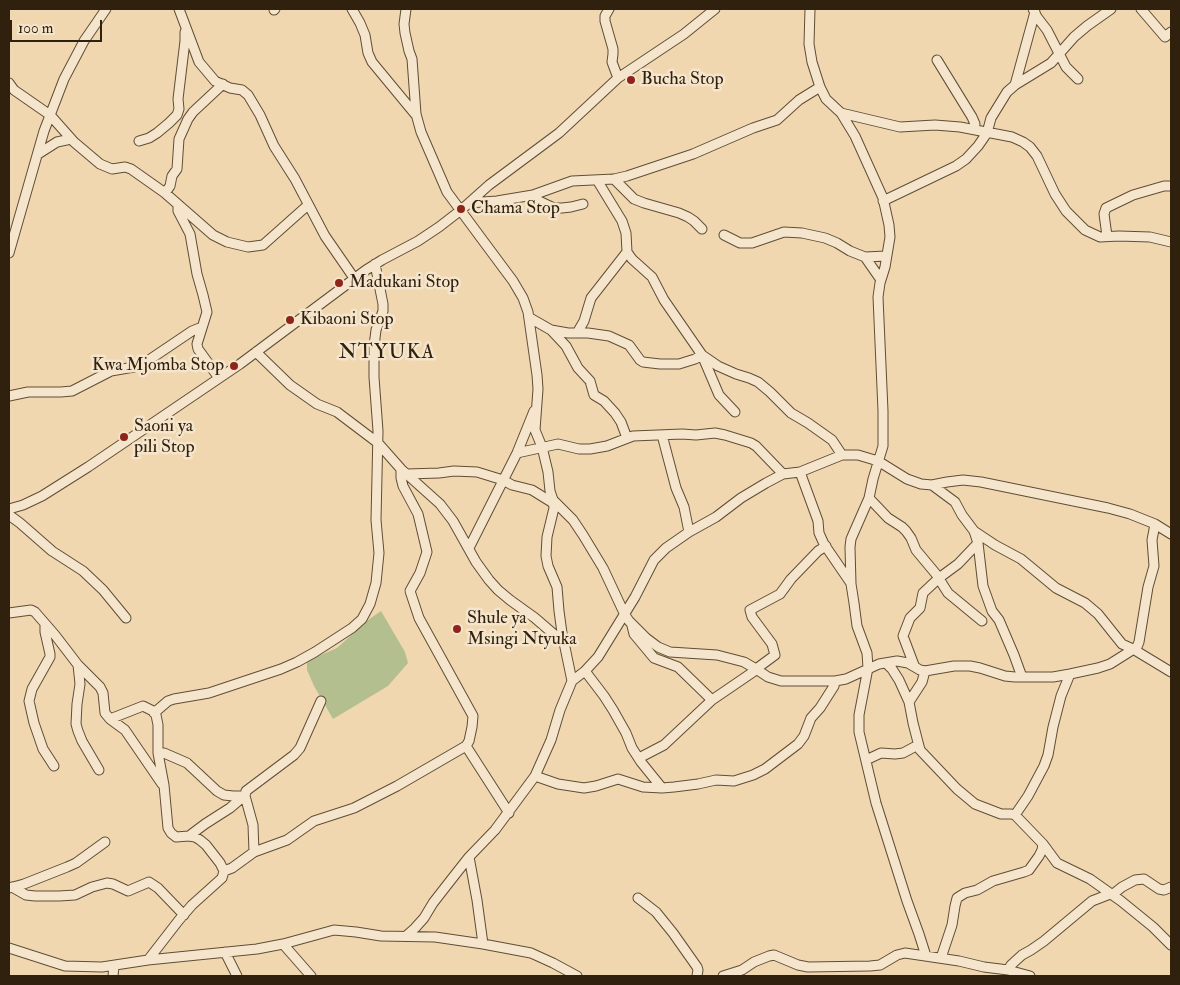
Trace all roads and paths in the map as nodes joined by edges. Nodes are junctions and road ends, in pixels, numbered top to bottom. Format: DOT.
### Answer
graph roads {
  1 [pos="106,9"];
  2 [pos="179,9"];
  3 [pos="352,9"];
  4 [pos="406,9"];
  5 [pos="609,9"];
  6 [pos="715,9"];
  7 [pos="810,9"];
  8 [pos="1112,9"];
  9 [pos="1141,9"];
  10 [pos="1034,10"];
  11 [pos="185,26"];
  12 [pos="1171,32"];
  13 [pos="1060,54"];
  14 [pos="937,60"];
  15 [pos="618,78"];
  16 [pos="1078,80"];
  17 [pos="9,83"];
  18 [pos="223,84"];
  19 [pos="1015,85"];
  20 [pos="820,87"];
  21 [pos="841,113"];
  22 [pos="416,114"];
  23 [pos="50,115"];
  24 [pos="974,129"];
  25 [pos="987,132"];
  26 [pos="71,139"];
  27 [pos="139,141"];
  28 [pos="38,154"];
  29 [pos="597,180"];
  30 [pos="614,180"];
  31 [pos="1171,186"];
  32 [pos="165,193"];
  33 [pos="533,195"];
  34 [pos="883,202"];
  35 [pos="469,203"];
  36 [pos="178,204"];
  37 [pos="584,204"];
  38 [pos="308,205"];
  39 [pos="461,210"];
  40 [pos="702,229"];
  41 [pos="724,235"];
  42 [pos="1107,236"];
  43 [pos="1171,242"];
  44 [pos="9,249"];
  45 [pos="627,252"];
  46 [pos="886,256"];
  47 [pos="865,257"];
  48 [pos="375,264"];
  49 [pos="354,278"];
  50 [pos="880,280"];
  51 [pos="530,318"];
  52 [pos="202,327"];
  53 [pos="551,330"];
  54 [pos="577,333"];
  55 [pos="256,352"];
  56 [pos="702,355"];
  57 [pos="219,378"];
  58 [pos="9,396"];
  59 [pos="537,404"];
  60 [pos="735,412"];
  61 [pos="662,435"];
  62 [pos="627,438"];
  63 [pos="378,443"];
  64 [pos="542,447"];
  65 [pos="517,453"];
  66 [pos="842,455"];
  67 [pos="878,461"];
  68 [pos="404,471"];
  69 [pos="800,472"];
  70 [pos="783,474"];
  71 [pos="503,480"];
  72 [pos="932,485"];
  73 [pos="869,498"];
  74 [pos="553,501"];
  75 [pos="9,508"];
  76 [pos="9,515"];
  77 [pos="1155,524"];
  78 [pos="974,531"];
  79 [pos="689,532"];
  80 [pos="1171,534"];
  81 [pos="978,543"];
  82 [pos="826,546"];
  83 [pos="469,548"];
  84 [pos="939,578"];
  85 [pos="851,584"];
  86 [pos="9,613"];
  87 [pos="625,614"];
  88 [pos="126,618"];
  89 [pos="982,621"];
  90 [pos="632,623"];
  91 [pos="46,624"];
  92 [pos="564,643"];
  93 [pos="1134,649"];
  94 [pos="886,663"];
  95 [pos="78,665"];
  96 [pos="914,665"];
  97 [pos="868,668"];
  98 [pos="756,669"];
  99 [pos="585,671"];
  100 [pos="925,671"];
  101 [pos="1171,672"];
  102 [pos="1070,674"];
  103 [pos="1022,677"];
  104 [pos="572,681"];
  105 [pos="835,681"];
  106 [pos="712,700"];
  107 [pos="321,701"];
  108 [pos="910,702"];
  109 [pos="154,713"];
  110 [pos="110,719"];
  111 [pos="918,745"];
  112 [pos="466,746"];
  113 [pos="158,753"];
  114 [pos="639,758"];
  115 [pos="866,760"];
  116 [pos="54,766"];
  117 [pos="99,770"];
  118 [pos="535,776"];
  119 [pos="164,785"];
  120 [pos="662,788"];
  121 [pos="245,796"];
  122 [pos="508,812"];
  123 [pos="1014,815"];
  124 [pos="189,836"];
  125 [pos="106,842"];
  126 [pos="1043,844"];
  127 [pos="254,852"];
  128 [pos="469,857"];
  129 [pos="224,871"];
  130 [pos="11,887"];
  131 [pos="1171,887"];
  132 [pos="1111,894"];
  133 [pos="638,898"];
  134 [pos="184,914"];
  135 [pos="406,936"];
  136 [pos="283,944"];
  137 [pos="483,944"];
  138 [pos="1171,945"];
  139 [pos="9,948"];
  140 [pos="225,952"];
  141 [pos="926,956"];
  142 [pos="941,958"];
  143 [pos="148,960"];
  144 [pos="114,966"];
  145 [pos="1008,970"];
  146 [pos="113,976"];
  147 [pos="237,976"];
  148 [pos="311,976"];
  149 [pos="577,976"];
  150 [pos="697,976"];
  151 [pos="723,976"];
  152 [pos="1030,976"];
  1 -- 23 [label="street"];
  2 -- 11 [label="street"];
  3 -- 22 [label="street"];
  4 -- 22 [label="street"];
  5 -- 15 [label="street"];
  6 -- 15 [label="street"];
  7 -- 20 [label="street"];
  8 -- 13 [label="street"];
  9 -- 12 [label="street"];
  10 -- 13 [label="street"];
  10 -- 19 [label="street"];
  11 -- 18 [label="street"];
  11 -- 27 [label="street"];
  13 -- 16 [label="street"];
  13 -- 19 [label="street"];
  14 -- 24 [label="street"];
  15 -- 35 [label="street"];
  17 -- 23 [label="street"];
  18 -- 32 [label="street"];
  18 -- 38 [label="street"];
  19 -- 25 [label="street"];
  20 -- 21 [label="street"];
  20 -- 30 [label="street"];
  21 -- 24 [label="street"];
  21 -- 34 [label="street"];
  22 -- 39 [label="street"];
  23 -- 26 [label="street"];
  23 -- 28 [label="street"];
  24 -- 25 [label="street"];
  25 -- 34 [label="street"];
  25 -- 42 [label="street"];
  26 -- 28 [label="street"];
  26 -- 32 [label="street"];
  28 -- 44 [label="street"];
  29 -- 30 [label="street"];
  29 -- 33 [label="street"];
  29 -- 45 [label="street"];
  30 -- 40 [label="street"];
  31 -- 42 [label="street"];
  32 -- 36 [label="street"];
  33 -- 35 [label="street"];
  33 -- 37 [label="street"];
  34 -- 46 [label="street"];
  35 -- 39 [label="street"];
  36 -- 38 [label="street"];
  36 -- 52 [label="street"];
  38 -- 49 [label="street"];
  39 -- 48 [label="street"];
  39 -- 51 [label="street"];
  41 -- 47 [label="street"];
  42 -- 43 [label="street"];
  45 -- 54 [label="street"];
  45 -- 56 [label="street"];
  46 -- 47 [label="street"];
  46 -- 50 [label="street"];
  47 -- 50 [label="street"];
  48 -- 49 [label="street"];
  48 -- 63 [label="street"];
  49 -- 55 [label="street"];
  50 -- 67 [label="street"];
  51 -- 53 [label="street"];
  51 -- 59 [label="street"];
  52 -- 57 [label="street"];
  52 -- 58 [label="street"];
  53 -- 54 [label="street"];
  53 -- 62 [label="street"];
  54 -- 56 [label="street"];
  55 -- 57 [label="street"];
  55 -- 63 [label="street"];
  56 -- 60 [label="street"];
  56 -- 66 [label="street"];
  57 -- 75 [label="street"];
  59 -- 64 [label="street"];
  59 -- 65 [label="street"];
  61 -- 62 [label="street"];
  61 -- 70 [label="street"];
  61 -- 79 [label="street"];
  62 -- 64 [label="street"];
  63 -- 68 [label="street"];
  63 -- 109 [label="street"];
  64 -- 65 [label="street"];
  64 -- 74 [label="street"];
  65 -- 71 [label="street"];
  66 -- 67 [label="street"];
  66 -- 69 [label="street"];
  67 -- 72 [label="street"];
  67 -- 73 [label="street"];
  68 -- 71 [label="street"];
  68 -- 83 [label="street"];
  68 -- 112 [label="street"];
  69 -- 70 [label="street"];
  69 -- 82 [label="street"];
  70 -- 79 [label="street"];
  71 -- 74 [label="street"];
  71 -- 83 [label="street"];
  72 -- 77 [label="street"];
  72 -- 78 [label="street"];
  73 -- 84 [label="street"];
  73 -- 85 [label="street"];
  74 -- 87 [label="street"];
  74 -- 92 [label="street"];
  76 -- 88 [label="street"];
  77 -- 80 [label="street"];
  77 -- 93 [label="street"];
  78 -- 81 [label="street"];
  78 -- 93 [label="street"];
  79 -- 87 [label="street"];
  81 -- 84 [label="street"];
  81 -- 103 [label="street"];
  82 -- 85 [label="street"];
  82 -- 98 [label="street"];
  83 -- 92 [label="street"];
  84 -- 89 [label="street"];
  84 -- 96 [label="street"];
  85 -- 97 [label="street"];
  86 -- 91 [label="street"];
  87 -- 90 [label="street"];
  87 -- 99 [label="street"];
  90 -- 98 [label="street"];
  90 -- 106 [label="street"];
  91 -- 95 [label="street"];
  91 -- 116 [label="street"];
  92 -- 104 [label="street"];
  93 -- 101 [label="street"];
  93 -- 102 [label="street"];
  94 -- 96 [label="street"];
  94 -- 97 [label="street"];
  94 -- 108 [label="street"];
  95 -- 110 [label="street"];
  95 -- 117 [label="street"];
  96 -- 100 [label="street"];
  97 -- 105 [label="street"];
  97 -- 115 [label="street"];
  98 -- 105 [label="street"];
  98 -- 106 [label="street"];
  99 -- 104 [label="street"];
  99 -- 114 [label="street"];
  100 -- 103 [label="street"];
  100 -- 108 [label="street"];
  102 -- 103 [label="street"];
  102 -- 123 [label="street"];
  104 -- 118 [label="street"];
  105 -- 120 [label="street"];
  106 -- 114 [label="street"];
  107 -- 121 [label="street"];
  108 -- 111 [label="street"];
  109 -- 110 [label="street"];
  109 -- 113 [label="street"];
  110 -- 119 [label="street"];
  111 -- 115 [label="street"];
  111 -- 123 [label="street"];
  112 -- 122 [label="street"];
  112 -- 127 [label="street"];
  113 -- 119 [label="street"];
  113 -- 121 [label="street"];
  114 -- 120 [label="street"];
  115 -- 141 [label="street"];
  118 -- 120 [label="street"];
  118 -- 122 [label="street"];
  119 -- 124 [label="street"];
  121 -- 124 [label="street"];
  121 -- 127 [label="street"];
  122 -- 128 [label="street"];
  123 -- 126 [label="street"];
  124 -- 129 [label="street"];
  125 -- 130 [label="street"];
  126 -- 132 [label="street"];
  126 -- 142 [label="street"];
  127 -- 129 [label="street"];
  128 -- 135 [label="street"];
  128 -- 137 [label="street"];
  129 -- 134 [label="street"];
  130 -- 134 [label="street"];
  131 -- 132 [label="street"];
  132 -- 138 [label="street"];
  132 -- 145 [label="street"];
  133 -- 150 [label="street"];
  134 -- 143 [label="street"];
  135 -- 136 [label="street"];
  135 -- 137 [label="street"];
  136 -- 140 [label="street"];
  136 -- 148 [label="street"];
  137 -- 149 [label="street"];
  139 -- 144 [label="street"];
  140 -- 143 [label="street"];
  140 -- 147 [label="street"];
  141 -- 142 [label="street"];
  141 -- 151 [label="street"];
  142 -- 145 [label="street"];
  143 -- 144 [label="street"];
  144 -- 146 [label="street"];
  145 -- 152 [label="street"];
}
